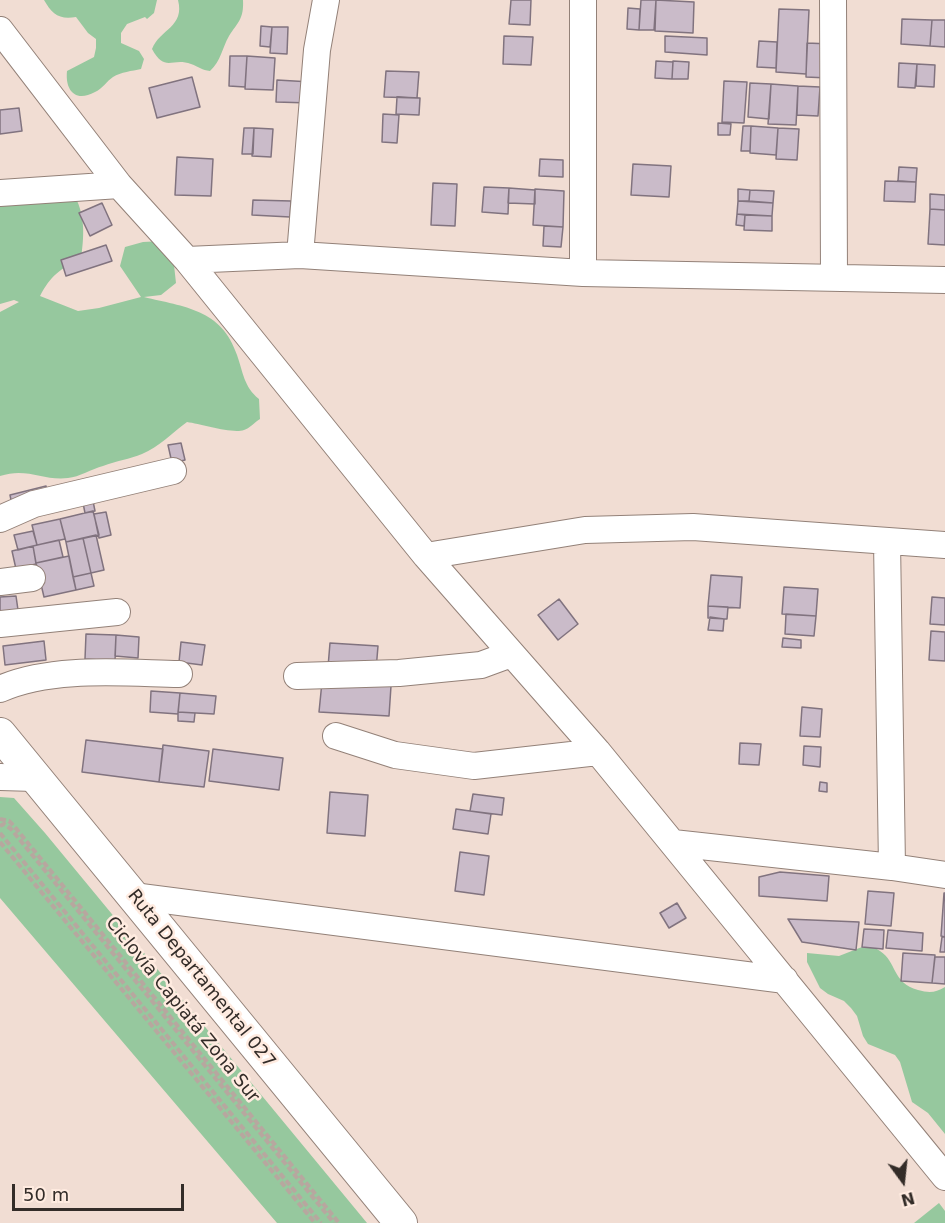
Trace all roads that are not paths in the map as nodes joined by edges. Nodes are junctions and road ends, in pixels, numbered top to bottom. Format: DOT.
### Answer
graph roads {
  1 [pos="326,0"];
  2 [pos="583,0"];
  3 [pos="833,0"];
  4 [pos="0,30"];
  5 [pos="119,185"];
  6 [pos="0,193"];
  7 [pos="300,255"];
  8 [pos="187,260"];
  9 [pos="583,273"];
  10 [pos="834,278"];
  11 [pos="945,280"];
  12 [pos="173,471"];
  13 [pos="0,519"];
  14 [pos="887,541"];
  15 [pos="945,544"];
  16 [pos="426,556"];
  17 [pos="32,578"];
  18 [pos="0,582"];
  19 [pos="117,612"];
  20 [pos="0,624"];
  21 [pos="511,654"];
  22 [pos="179,674"];
  23 [pos="297,676"];
  24 [pos="0,689"];
  25 [pos="0,734"];
  26 [pos="336,736"];
  27 [pos="598,752"];
  28 [pos="0,777"];
  29 [pos="36,777"];
  30 [pos="673,843"];
  31 [pos="891,867"];
  32 [pos="945,875"];
  33 [pos="133,896"];
  34 [pos="785,980"];
  35 [pos="945,1177"];
  36 [pos="401,1223"];
  1 -- 7 [label="street"];
  2 -- 9 [label="street"];
  3 -- 10 [label="street"];
  4 -- 5 [label="street"];
  5 -- 6 [label="street"];
  5 -- 8 [label="street"];
  7 -- 8 [label="street"];
  7 -- 9 [label="street"];
  8 -- 16 [label="street"];
  9 -- 10 [label="street"];
  10 -- 11 [label="street"];
  12 -- 13 [label="street"];
  14 -- 15 [label="street"];
  14 -- 16 [label="street"];
  14 -- 31 [label="street"];
  16 -- 21 [label="street"];
  17 -- 18 [label="street"];
  19 -- 20 [label="street"];
  21 -- 23 [label="street"];
  21 -- 27 [label="street"];
  22 -- 24 [label="street"];
  25 -- 29 [label="main road, Ruta Departamental 027"];
  26 -- 27 [label="street"];
  27 -- 30 [label="street"];
  28 -- 29 [label="street"];
  29 -- 33 [label="main road, Ruta Departamental 027"];
  30 -- 31 [label="street"];
  30 -- 34 [label="street"];
  31 -- 32 [label="street"];
  33 -- 34 [label="street"];
  33 -- 36 [label="main road, Ruta Departamental 027"];
  34 -- 35 [label="street"];
}
